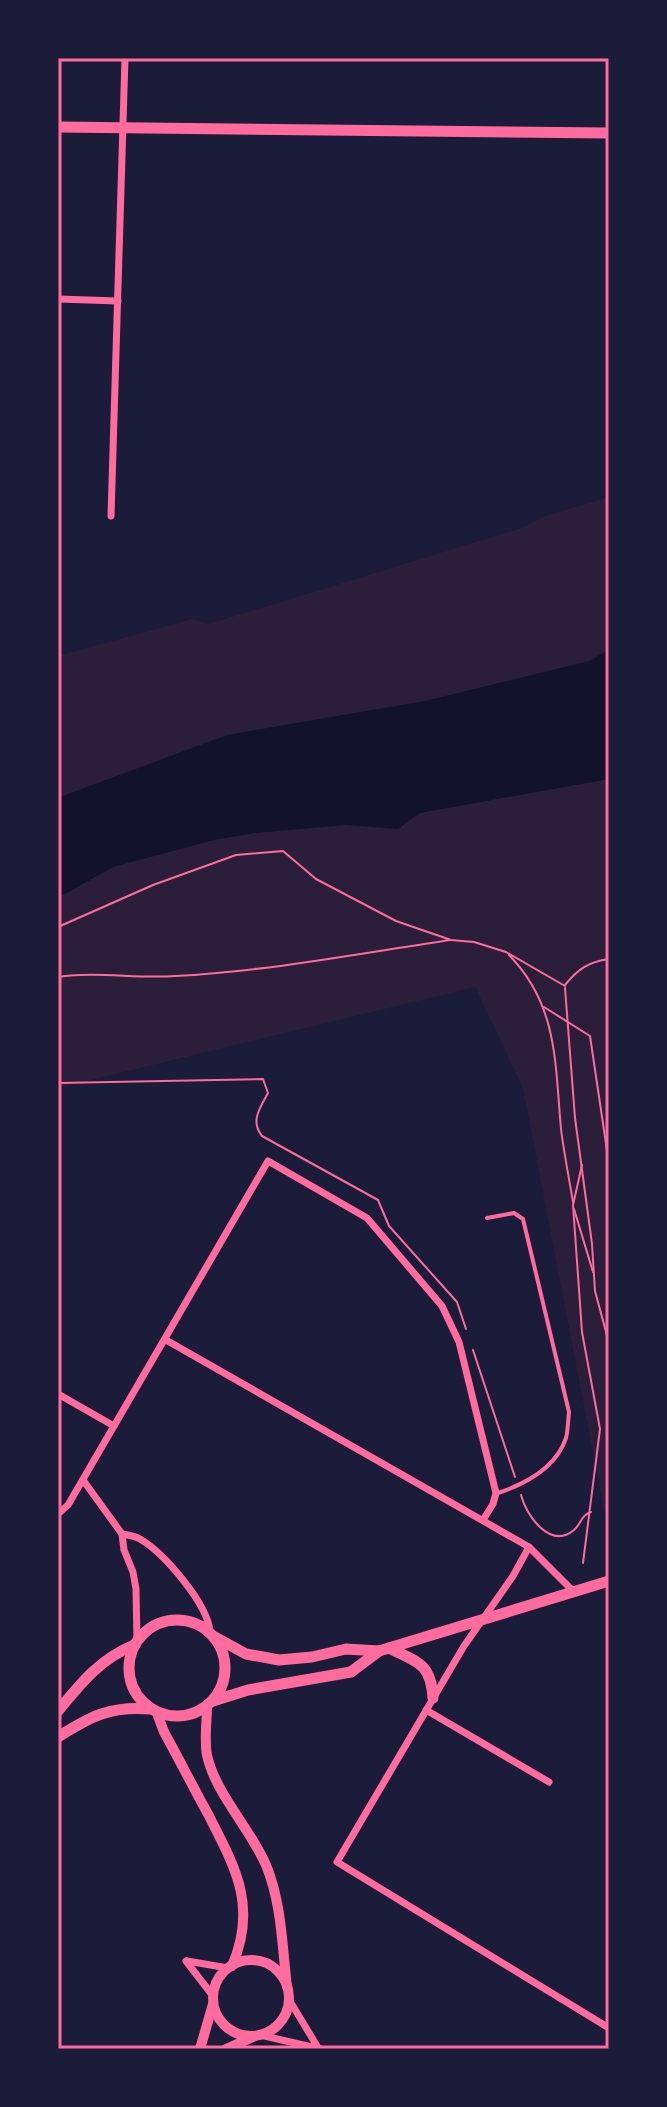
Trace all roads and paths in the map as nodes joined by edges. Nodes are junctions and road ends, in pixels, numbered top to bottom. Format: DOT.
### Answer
graph roads {
  1 [pos="125,58"];
  2 [pos="58,127"];
  3 [pos="122,127"];
  4 [pos="609,133"];
  5 [pos="58,299"];
  6 [pos="118,301"];
  7 [pos="111,516"];
  8 [pos="58,927"];
  9 [pos="451,940"];
  10 [pos="506,952"];
  11 [pos="609,959"];
  12 [pos="58,977"];
  13 [pos="565,986"];
  14 [pos="544,1007"];
  15 [pos="567,1021"];
  16 [pos="58,1083"];
  17 [pos="609,1164"];
  18 [pos="582,1165"];
  19 [pos="573,1205"];
  20 [pos="487,1218"];
  21 [pos="594,1277"];
  22 [pos="466,1331"];
  23 [pos="166,1340"];
  24 [pos="609,1343"];
  25 [pos="471,1345"];
  26 [pos="58,1394"];
  27 [pos="114,1426"];
  28 [pos="83,1480"];
  29 [pos="518,1486"];
  30 [pos="496,1493"];
  31 [pos="591,1512"];
  32 [pos="58,1514"];
  33 [pos="483,1520"];
  34 [pos="122,1534"];
  35 [pos="529,1547"];
  36 [pos="583,1563"];
  37 [pos="609,1581"];
  38 [pos="573,1591"];
  39 [pos="483,1620"];
  40 [pos="212,1635"];
  41 [pos="136,1643"];
  42 [pos="384,1649"];
  43 [pos="433,1698"];
  44 [pos="210,1703"];
  45 [pos="426,1710"];
  46 [pos="58,1711"];
  47 [pos="153,1711"];
  48 [pos="58,1737"];
  49 [pos="549,1782"];
  50 [pos="230,1967"];
  51 [pos="288,1993"];
  52 [pos="214,1999"];
  53 [pos="609,2028"];
  54 [pos="258,2036"];
  55 [pos="319,2048"];
  56 [pos="200,2049"];
  57 [pos="226,2049"];
  1 -- 3 [label="street"];
  2 -- 3 [label="main road"];
  3 -- 4 [label="main road"];
  3 -- 6 [label="street"];
  5 -- 6 [label="street"];
  6 -- 7 [label="street"];
  8 -- 9 [label="path"];
  9 -- 10 [label="path"];
  9 -- 12 [label="path"];
  10 -- 13 [label="path"];
  10 -- 14 [label="path"];
  11 -- 13 [label="path"];
  13 -- 15 [label="path"];
  14 -- 15 [label="path"];
  14 -- 19 [label="path"];
  15 -- 17 [label="path"];
  15 -- 18 [label="path"];
  16 -- 22 [label="path"];
  18 -- 19 [label="path"];
  18 -- 21 [label="path"];
  19 -- 21 [label="path"];
  19 -- 31 [label="path"];
  20 -- 29 [label="lane"];
  21 -- 24 [label="path"];
  23 -- 27 [label="street"];
  23 -- 30 [label="street"];
  23 -- 33 [label="street"];
  25 -- 29 [label="path"];
  26 -- 27 [label="street"];
  27 -- 28 [label="street"];
  28 -- 32 [label="street"];
  28 -- 34 [label="street"];
  29 -- 30 [label="lane"];
  29 -- 31 [label="path"];
  30 -- 33 [label="street"];
  31 -- 36 [label="path"];
  33 -- 35 [label="street"];
  34 -- 40 [label="street"];
  34 -- 41 [label="street"];
  35 -- 38 [label="street"];
  35 -- 39 [label="street"];
  37 -- 38 [label="main road"];
  38 -- 39 [label="main road"];
  39 -- 42 [label="main road"];
  39 -- 43 [label="street"];
  40 -- 41 [label="main road"];
  40 -- 42 [label="main road"];
  40 -- 44 [label="main road"];
  41 -- 46 [label="main road"];
  41 -- 47 [label="main road"];
  42 -- 43 [label="main road"];
  42 -- 44 [label="main road"];
  43 -- 45 [label="street"];
  44 -- 47 [label="main road"];
  44 -- 51 [label="main road"];
  45 -- 49 [label="street"];
  45 -- 53 [label="street"];
  47 -- 48 [label="main road"];
  47 -- 50 [label="main road"];
  50 -- 51 [label="main road"];
  50 -- 52 [label="main road"];
  50 -- 52 [label="street"];
  51 -- 54 [label="main road"];
  51 -- 55 [label="street"];
  52 -- 54 [label="main road"];
  52 -- 56 [label="main road"];
  54 -- 55 [label="street"];
  54 -- 57 [label="main road"];
}
